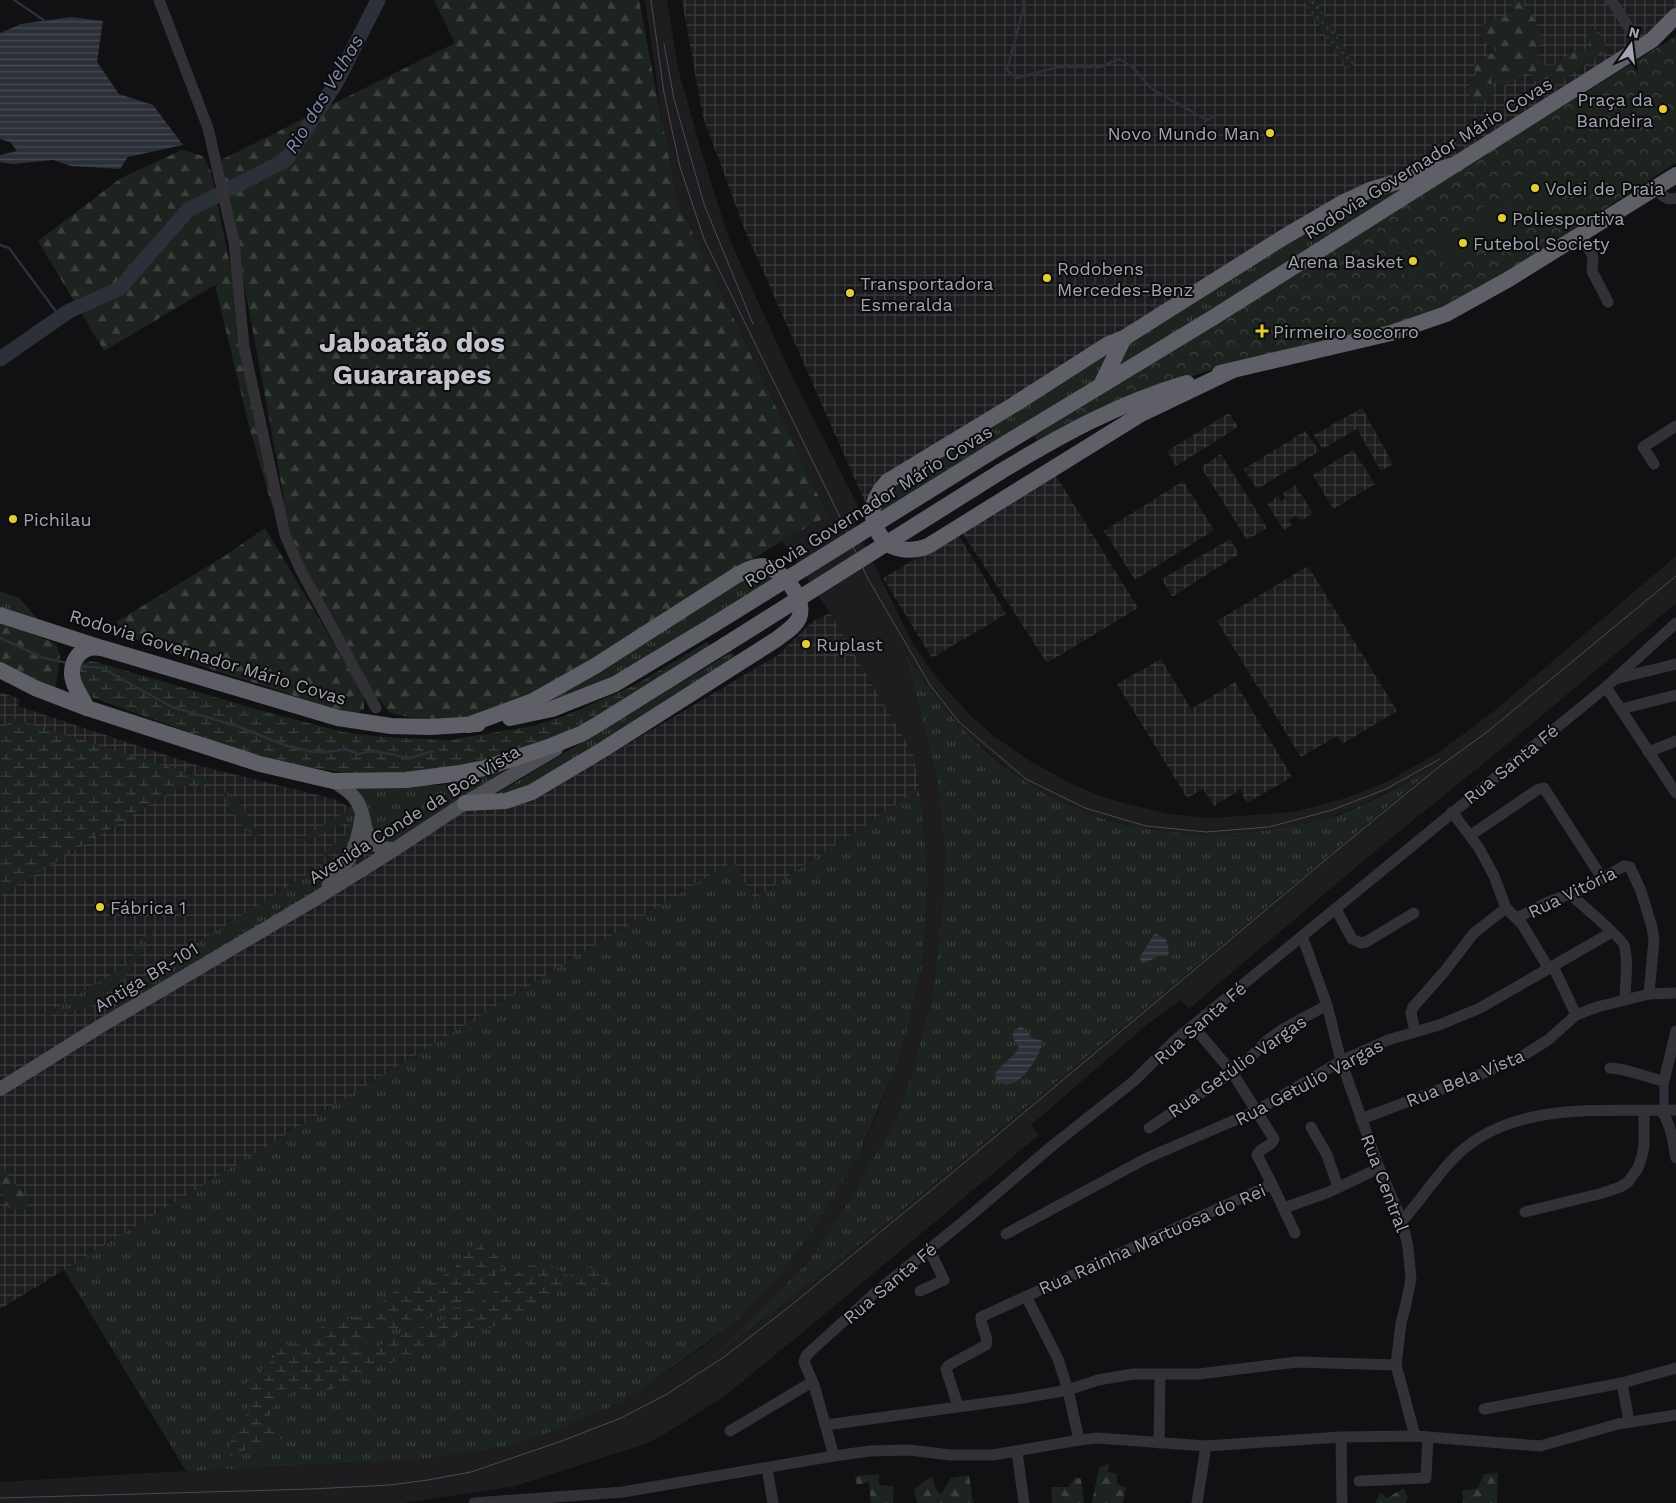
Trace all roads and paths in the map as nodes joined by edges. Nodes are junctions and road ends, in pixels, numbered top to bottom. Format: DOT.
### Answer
graph roads {
  1 [pos="160,0"];
  2 [pos="1611,0"];
  3 [pos="1676,16"];
  4 [pos="1676,25"];
  5 [pos="1646,43"];
  6 [pos="1457,164"];
  7 [pos="1676,174"];
  8 [pos="1656,187"];
  9 [pos="1676,198"];
  10 [pos="1581,234"];
  11 [pos="1608,302"];
  12 [pos="1124,338"];
  13 [pos="1231,371"];
  14 [pos="1101,385"];
  15 [pos="1676,426"];
  16 [pos="1654,464"];
  17 [pos="0,615"];
  18 [pos="1676,623"];
  19 [pos="1676,632"];
  20 [pos="1662,636"];
  21 [pos="102,648"];
  22 [pos="1676,664"];
  23 [pos="0,670"];
  24 [pos="1609,683"];
  25 [pos="1676,695"];
  26 [pos="87,708"];
  27 [pos="376,708"];
  28 [pos="1621,709"];
  29 [pos="468,725"];
  30 [pos="581,734"];
  31 [pos="1676,742"];
  32 [pos="1648,752"];
  33 [pos="1671,778"];
  34 [pos="333,781"];
  35 [pos="1676,793"];
  36 [pos="464,803"];
  37 [pos="1452,812"];
  38 [pos="362,814"];
  39 [pos="1471,835"];
  40 [pos="394,850"];
  41 [pos="1602,878"];
  42 [pos="1571,895"];
  43 [pos="312,901"];
  44 [pos="1506,908"];
  45 [pos="1336,909"];
  46 [pos="1414,913"];
  47 [pos="1517,918"];
  48 [pos="1612,932"];
  49 [pos="1302,936"];
  50 [pos="1551,968"];
  51 [pos="1676,993"];
  52 [pos="1650,994"];
  53 [pos="1625,999"];
  54 [pos="1327,1005"];
  55 [pos="1576,1015"];
  56 [pos="1193,1026"];
  57 [pos="1416,1031"];
  58 [pos="1676,1031"];
  59 [pos="1341,1062"];
  60 [pos="1610,1068"];
  61 [pos="1232,1072"];
  62 [pos="0,1088"];
  63 [pos="1256,1111"];
  64 [pos="1644,1111"];
  65 [pos="1667,1113"];
  66 [pos="1361,1119"];
  67 [pos="1311,1127"];
  68 [pos="1149,1128"];
  69 [pos="1676,1158"];
  70 [pos="1379,1168"];
  71 [pos="1272,1184"];
  72 [pos="1338,1187"];
  73 [pos="1284,1208"];
  74 [pos="1525,1212"];
  75 [pos="1402,1221"];
  76 [pos="1295,1233"];
  77 [pos="1006,1234"];
  78 [pos="929,1249"];
  79 [pos="920,1292"];
  80 [pos="1026,1296"];
  81 [pos="1396,1365"];
  82 [pos="1676,1368"];
  83 [pos="1160,1374"];
  84 [pos="812,1382"];
  85 [pos="1622,1383"];
  86 [pos="1068,1390"];
  87 [pos="958,1406"];
  88 [pos="1484,1410"];
  89 [pos="1676,1415"];
  90 [pos="1629,1421"];
  91 [pos="826,1424"];
  92 [pos="730,1431"];
  93 [pos="1415,1436"];
  94 [pos="1341,1437"];
  95 [pos="1428,1438"];
  96 [pos="1079,1440"];
  97 [pos="1159,1443"];
  98 [pos="1206,1446"];
  99 [pos="1017,1452"];
  100 [pos="834,1456"];
  101 [pos="766,1468"];
  102 [pos="1359,1481"];
  103 [pos="623,1497"];
  104 [pos="537,1500"];
  105 [pos="474,1503"];
  106 [pos="773,1503"];
  107 [pos="1024,1503"];
  108 [pos="1198,1503"];
  109 [pos="1342,1503"];
  1 -- 27 [label="street"];
  2 -- 5 [label="street"];
  3 -- 5 [label="highway, Rodovia Governador Mário Covas"];
  4 -- 5 [label="highway"];
  5 -- 6 [label="highway, Rodovia Governador Mário Covas"];
  6 -- 12 [label="highway"];
  6 -- 14 [label="highway, Rodovia Governador Mário Covas"];
  7 -- 8 [label="highway"];
  8 -- 9 [label="street"];
  8 -- 10 [label="highway"];
  10 -- 11 [label="street"];
  10 -- 13 [label="highway"];
  12 -- 13 [label="highway"];
  12 -- 14 [label="highway"];
  13 -- 30 [label="highway, bridge"];
  14 -- 29 [label="highway, Rodovia Governador Mário Covas, bridge"];
  15 -- 16 [label="street"];
  17 -- 21 [label="highway, Rodovia Governador Mário Covas"];
  18 -- 20 [label="street, Rua Santa Fé"];
  19 -- 20 [label="street"];
  20 -- 24 [label="street, Rua Santa Fé"];
  21 -- 26 [label="highway"];
  21 -- 29 [label="highway, Rodovia Governador Mário Covas"];
  22 -- 24 [label="street"];
  23 -- 26 [label="highway"];
  24 -- 28 [label="street"];
  24 -- 37 [label="street, Rua Santa Fé"];
  25 -- 28 [label="street"];
  26 -- 34 [label="highway"];
  28 -- 32 [label="street"];
  29 -- 36 [label="highway"];
  30 -- 34 [label="highway"];
  30 -- 36 [label="main road, Avenida Conde da Boa Vista"];
  31 -- 32 [label="street"];
  32 -- 33 [label="street"];
  33 -- 35 [label="street"];
  34 -- 38 [label="main road, Avenida Conde da Boa Vista"];
  36 -- 40 [label="main road, Avenida Conde da Boa Vista"];
  37 -- 39 [label="street"];
  37 -- 45 [label="street, Rua Santa Fé"];
  38 -- 40 [label="main road"];
  38 -- 43 [label="main road, Avenida Conde da Boa Vista"];
  39 -- 41 [label="street"];
  39 -- 44 [label="street"];
  40 -- 43 [label="main road, Avenida Conde da Boa Vista"];
  41 -- 42 [label="street, Rua Vitória"];
  41 -- 52 [label="street, Rua Vitória"];
  42 -- 47 [label="street, Rua Vitória"];
  42 -- 48 [label="street"];
  43 -- 62 [label="main road, Antiga BR-101"];
  44 -- 47 [label="street"];
  44 -- 57 [label="street"];
  45 -- 46 [label="street"];
  45 -- 49 [label="street, Rua Santa Fé"];
  47 -- 50 [label="street"];
  48 -- 50 [label="street, Rua Getulio Vargas"];
  48 -- 53 [label="street"];
  49 -- 54 [label="street, Rua Central"];
  49 -- 56 [label="street, Rua Santa Fé"];
  50 -- 55 [label="street"];
  50 -- 57 [label="street, Rua Getulio Vargas"];
  51 -- 52 [label="street, Rua Bela Vista"];
  52 -- 53 [label="street, Rua Bela Vista"];
  53 -- 55 [label="street, Rua Bela Vista"];
  54 -- 59 [label="street, Rua Central"];
  54 -- 61 [label="street, Rua Getúlio Vargas"];
  55 -- 66 [label="street, Rua Bela Vista"];
  56 -- 61 [label="street"];
  56 -- 78 [label="street, Rua Santa Fé"];
  57 -- 59 [label="street, Rua Getulio Vargas"];
  58 -- 60 [label="street"];
  59 -- 63 [label="street, Rua Getulio Vargas"];
  59 -- 66 [label="street, Rua Central"];
  61 -- 63 [label="street"];
  61 -- 68 [label="street, Rua Getúlio Vargas"];
  63 -- 71 [label="street"];
  63 -- 77 [label="street, Rua Getulio Vargas"];
  64 -- 65 [label="street"];
  64 -- 74 [label="street"];
  64 -- 75 [label="street"];
  65 -- 69 [label="street"];
  66 -- 70 [label="street, Rua Central"];
  67 -- 72 [label="street"];
  70 -- 72 [label="street"];
  70 -- 75 [label="street, Rua Central"];
  71 -- 73 [label="street, Rua Rainha Martuosa do Rei"];
  71 -- 80 [label="street, Rua Rainha Martuosa do Rei"];
  72 -- 73 [label="street"];
  73 -- 76 [label="street, Rua Rainha Martuosa do Rei"];
  75 -- 81 [label="street, Rua Central"];
  78 -- 79 [label="street"];
  78 -- 84 [label="street, Rua Santa Fé"];
  80 -- 86 [label="street"];
  80 -- 87 [label="street, Rua Rainha Martuosa do Rei"];
  81 -- 83 [label="street"];
  81 -- 93 [label="street, Rua Central"];
  82 -- 85 [label="street"];
  83 -- 86 [label="street"];
  83 -- 97 [label="street"];
  84 -- 91 [label="street, Rua Santa Fé"];
  84 -- 92 [label="street"];
  85 -- 88 [label="street"];
  85 -- 90 [label="street"];
  86 -- 87 [label="street"];
  86 -- 96 [label="street"];
  87 -- 91 [label="street"];
  89 -- 90 [label="street"];
  90 -- 95 [label="street"];
  91 -- 100 [label="street, Rua Santa Fé"];
  93 -- 94 [label="street"];
  93 -- 95 [label="street"];
  94 -- 98 [label="street"];
  94 -- 109 [label="street"];
  95 -- 102 [label="street"];
  96 -- 97 [label="street"];
  96 -- 99 [label="street"];
  97 -- 98 [label="street"];
  98 -- 108 [label="street"];
  99 -- 100 [label="street"];
  99 -- 107 [label="street"];
  100 -- 101 [label="street"];
  101 -- 103 [label="street"];
  101 -- 106 [label="street"];
  103 -- 104 [label="street"];
  104 -- 105 [label="street"];
}
